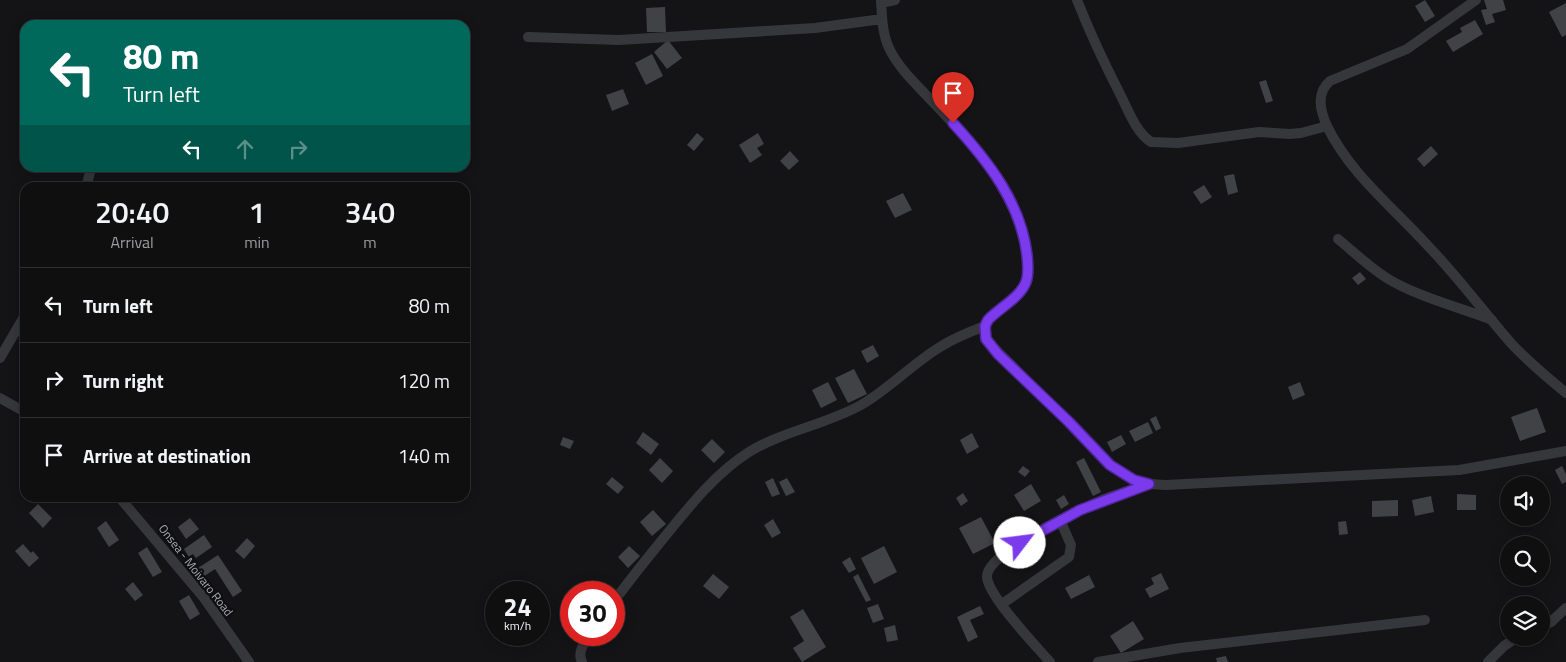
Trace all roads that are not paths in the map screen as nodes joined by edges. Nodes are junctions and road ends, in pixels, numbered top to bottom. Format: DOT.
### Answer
graph roads {
  1 [pos="895,0"];
  2 [pos="1077,0"];
  3 [pos="1476,0"];
  4 [pos="881,2"];
  5 [pos="882,19"];
  6 [pos="528,37"];
  7 [pos="1327,126"];
  8 [pos="1338,239"];
  9 [pos="1493,321"];
  10 [pos="20,324"];
  11 [pos="985,326"];
  12 [pos="0,358"];
  13 [pos="1566,394"];
  14 [pos="0,398"];
  15 [pos="20,409"];
  16 [pos="1566,451"];
  17 [pos="1149,484"];
  18 [pos="123,502"];
  19 [pos="1060,520"];
  20 [pos="625,587"];
  21 [pos="1002,604"];
  22 [pos="1566,608"];
  23 [pos="1425,620"];
  24 [pos="1550,622"];
  25 [pos="583,646"];
  26 [pos="1504,646"];
  27 [pos="249,662"];
  28 [pos="582,662"];
  29 [pos="1050,662"];
  30 [pos="1098,662"];
  31 [pos="1488,662"];
  1 -- 4 [label="street"];
  2 -- 7 [label="street"];
  3 -- 7 [label="street"];
  4 -- 5 [label="street"];
  5 -- 6 [label="street"];
  5 -- 11 [label="street"];
  7 -- 9 [label="street"];
  8 -- 9 [label="street"];
  9 -- 13 [label="street"];
  10 -- 12 [label="street"];
  11 -- 17 [label="street"];
  11 -- 20 [label="street"];
  14 -- 15 [label="street"];
  16 -- 17 [label="street"];
  17 -- 19 [label="street"];
  18 -- 27 [label="street, Onsea - Moivaro Road"];
  19 -- 21 [label="street"];
  19 -- 21 [label="street"];
  21 -- 29 [label="street"];
  22 -- 24 [label="street"];
  23 -- 30 [label="street"];
  25 -- 28 [label="street"];
  26 -- 31 [label="street"];
}
